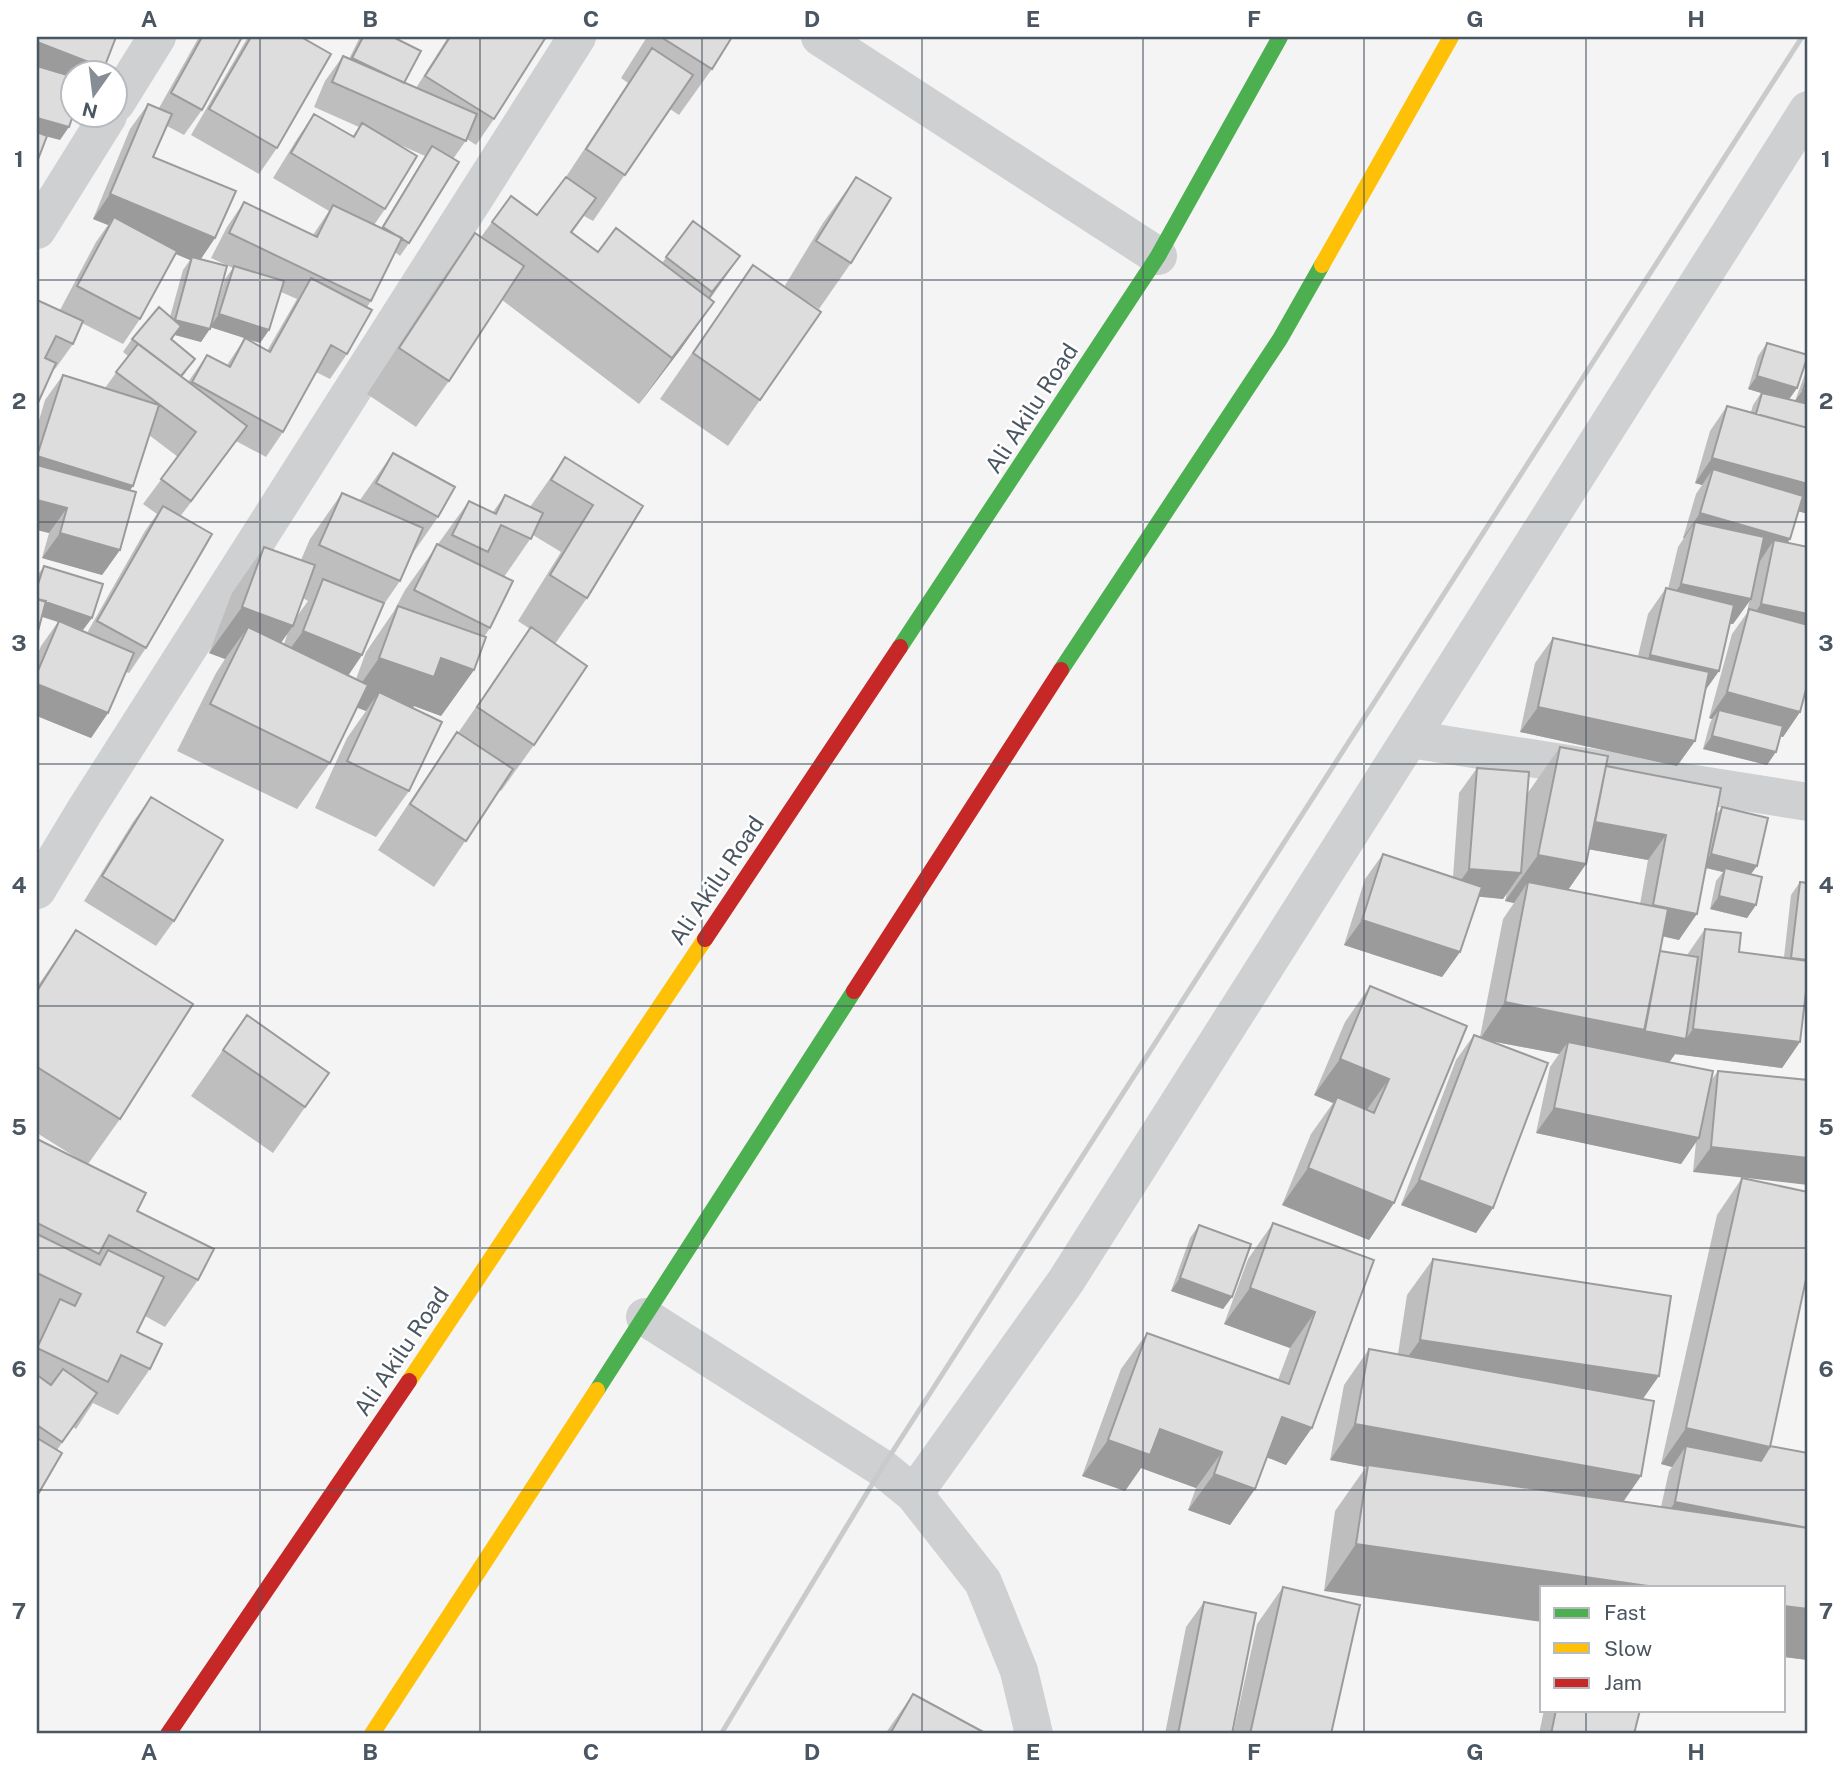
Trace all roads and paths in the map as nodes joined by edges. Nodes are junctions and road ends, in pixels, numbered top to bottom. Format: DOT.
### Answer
graph roads {
  1 [pos="157,37"];
  2 [pos="577,37"];
  3 [pos="820,37"];
  4 [pos="1280,37"];
  5 [pos="1451,37"];
  6 [pos="130,80"];
  7 [pos="1808,110"];
  8 [pos="99,130"];
  9 [pos="37,230"];
  10 [pos="1158,256"];
  11 [pos="1410,738"];
  12 [pos="1808,802"];
  13 [pos="37,890"];
  14 [pos="645,1317"];
  15 [pos="914,1494"];
  16 [pos="168,1734"];
  17 [pos="372,1734"];
  18 [pos="1034,1734"];
  1 -- 6 [label="street"];
  2 -- 13 [label="street"];
  3 -- 10 [label="street"];
  4 -- 10 [label="main road, Ali Akilu Road"];
  5 -- 14 [label="main road"];
  7 -- 11 [label="street"];
  8 -- 9 [label="street"];
  10 -- 16 [label="main road, Ali Akilu Road"];
  11 -- 12 [label="street"];
  11 -- 15 [label="street"];
  14 -- 15 [label="street"];
  14 -- 17 [label="main road"];
  15 -- 18 [label="street"];
}
